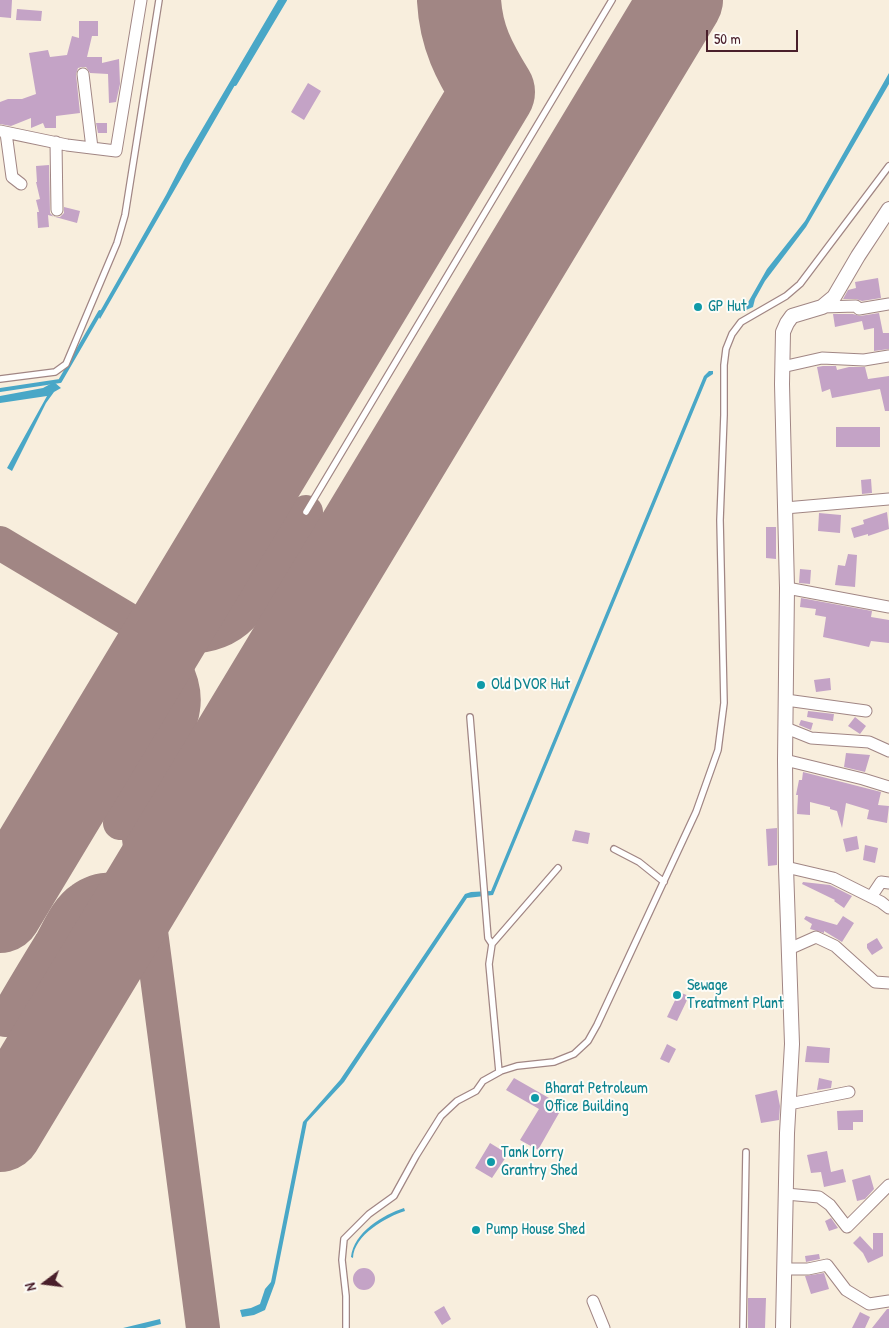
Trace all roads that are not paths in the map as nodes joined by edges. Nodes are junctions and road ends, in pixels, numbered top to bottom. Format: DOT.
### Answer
graph roads {
  1 [pos="141,0"];
  2 [pos="159,0"];
  3 [pos="612,0"];
  4 [pos="83,74"];
  5 [pos="3,132"];
  6 [pos="56,142"];
  7 [pos="92,148"];
  8 [pos="889,166"];
  9 [pos="21,184"];
  10 [pos="889,209"];
  11 [pos="57,210"];
  12 [pos="889,304"];
  13 [pos="822,306"];
  14 [pos="889,356"];
  15 [pos="782,367"];
  16 [pos="0,379"];
  17 [pos="889,499"];
  18 [pos="785,508"];
  19 [pos="306,512"];
  20 [pos="787,588"];
  21 [pos="889,607"];
  22 [pos="786,700"];
  23 [pos="866,711"];
  24 [pos="470,717"];
  25 [pos="786,728"];
  26 [pos="889,751"];
  27 [pos="785,760"];
  28 [pos="889,787"];
  29 [pos="614,849"];
  30 [pos="786,867"];
  31 [pos="558,868"];
  32 [pos="664,882"];
  33 [pos="889,883"];
  34 [pos="871,897"];
  35 [pos="889,908"];
  36 [pos="492,944"];
  37 [pos="789,948"];
  38 [pos="889,983"];
  39 [pos="499,1072"];
  40 [pos="849,1092"];
  41 [pos="789,1104"];
  42 [pos="746,1152"];
  43 [pos="889,1185"];
  44 [pos="786,1194"];
  45 [pos="784,1269"];
  46 [pos="593,1301"];
  47 [pos="889,1301"];
  48 [pos="346,1328"];
  49 [pos="604,1328"];
  50 [pos="743,1328"];
  51 [pos="783,1328"];
  1 -- 7 [label="street"];
  2 -- 16 [label="lane"];
  3 -- 19 [label="lane"];
  4 -- 7 [label="street"];
  5 -- 6 [label="street"];
  5 -- 9 [label="street"];
  6 -- 7 [label="street"];
  6 -- 11 [label="street"];
  8 -- 32 [label="lane"];
  10 -- 13 [label="street"];
  12 -- 13 [label="street"];
  13 -- 15 [label="street"];
  14 -- 15 [label="street"];
  15 -- 18 [label="street"];
  17 -- 18 [label="street"];
  18 -- 20 [label="street"];
  20 -- 21 [label="street"];
  20 -- 22 [label="street"];
  22 -- 23 [label="street"];
  22 -- 25 [label="street"];
  24 -- 36 [label="lane"];
  25 -- 26 [label="street"];
  25 -- 27 [label="street"];
  27 -- 28 [label="street"];
  27 -- 30 [label="street"];
  29 -- 32 [label="lane"];
  30 -- 34 [label="street"];
  30 -- 37 [label="street"];
  31 -- 36 [label="lane"];
  32 -- 39 [label="lane"];
  33 -- 34 [label="street"];
  34 -- 35 [label="street"];
  36 -- 39 [label="lane"];
  37 -- 38 [label="street"];
  37 -- 41 [label="street"];
  39 -- 48 [label="lane"];
  40 -- 41 [label="street"];
  41 -- 44 [label="street"];
  42 -- 50 [label="lane"];
  43 -- 44 [label="street"];
  44 -- 45 [label="street"];
  45 -- 47 [label="street"];
  45 -- 51 [label="street"];
  46 -- 49 [label="street"];
}
